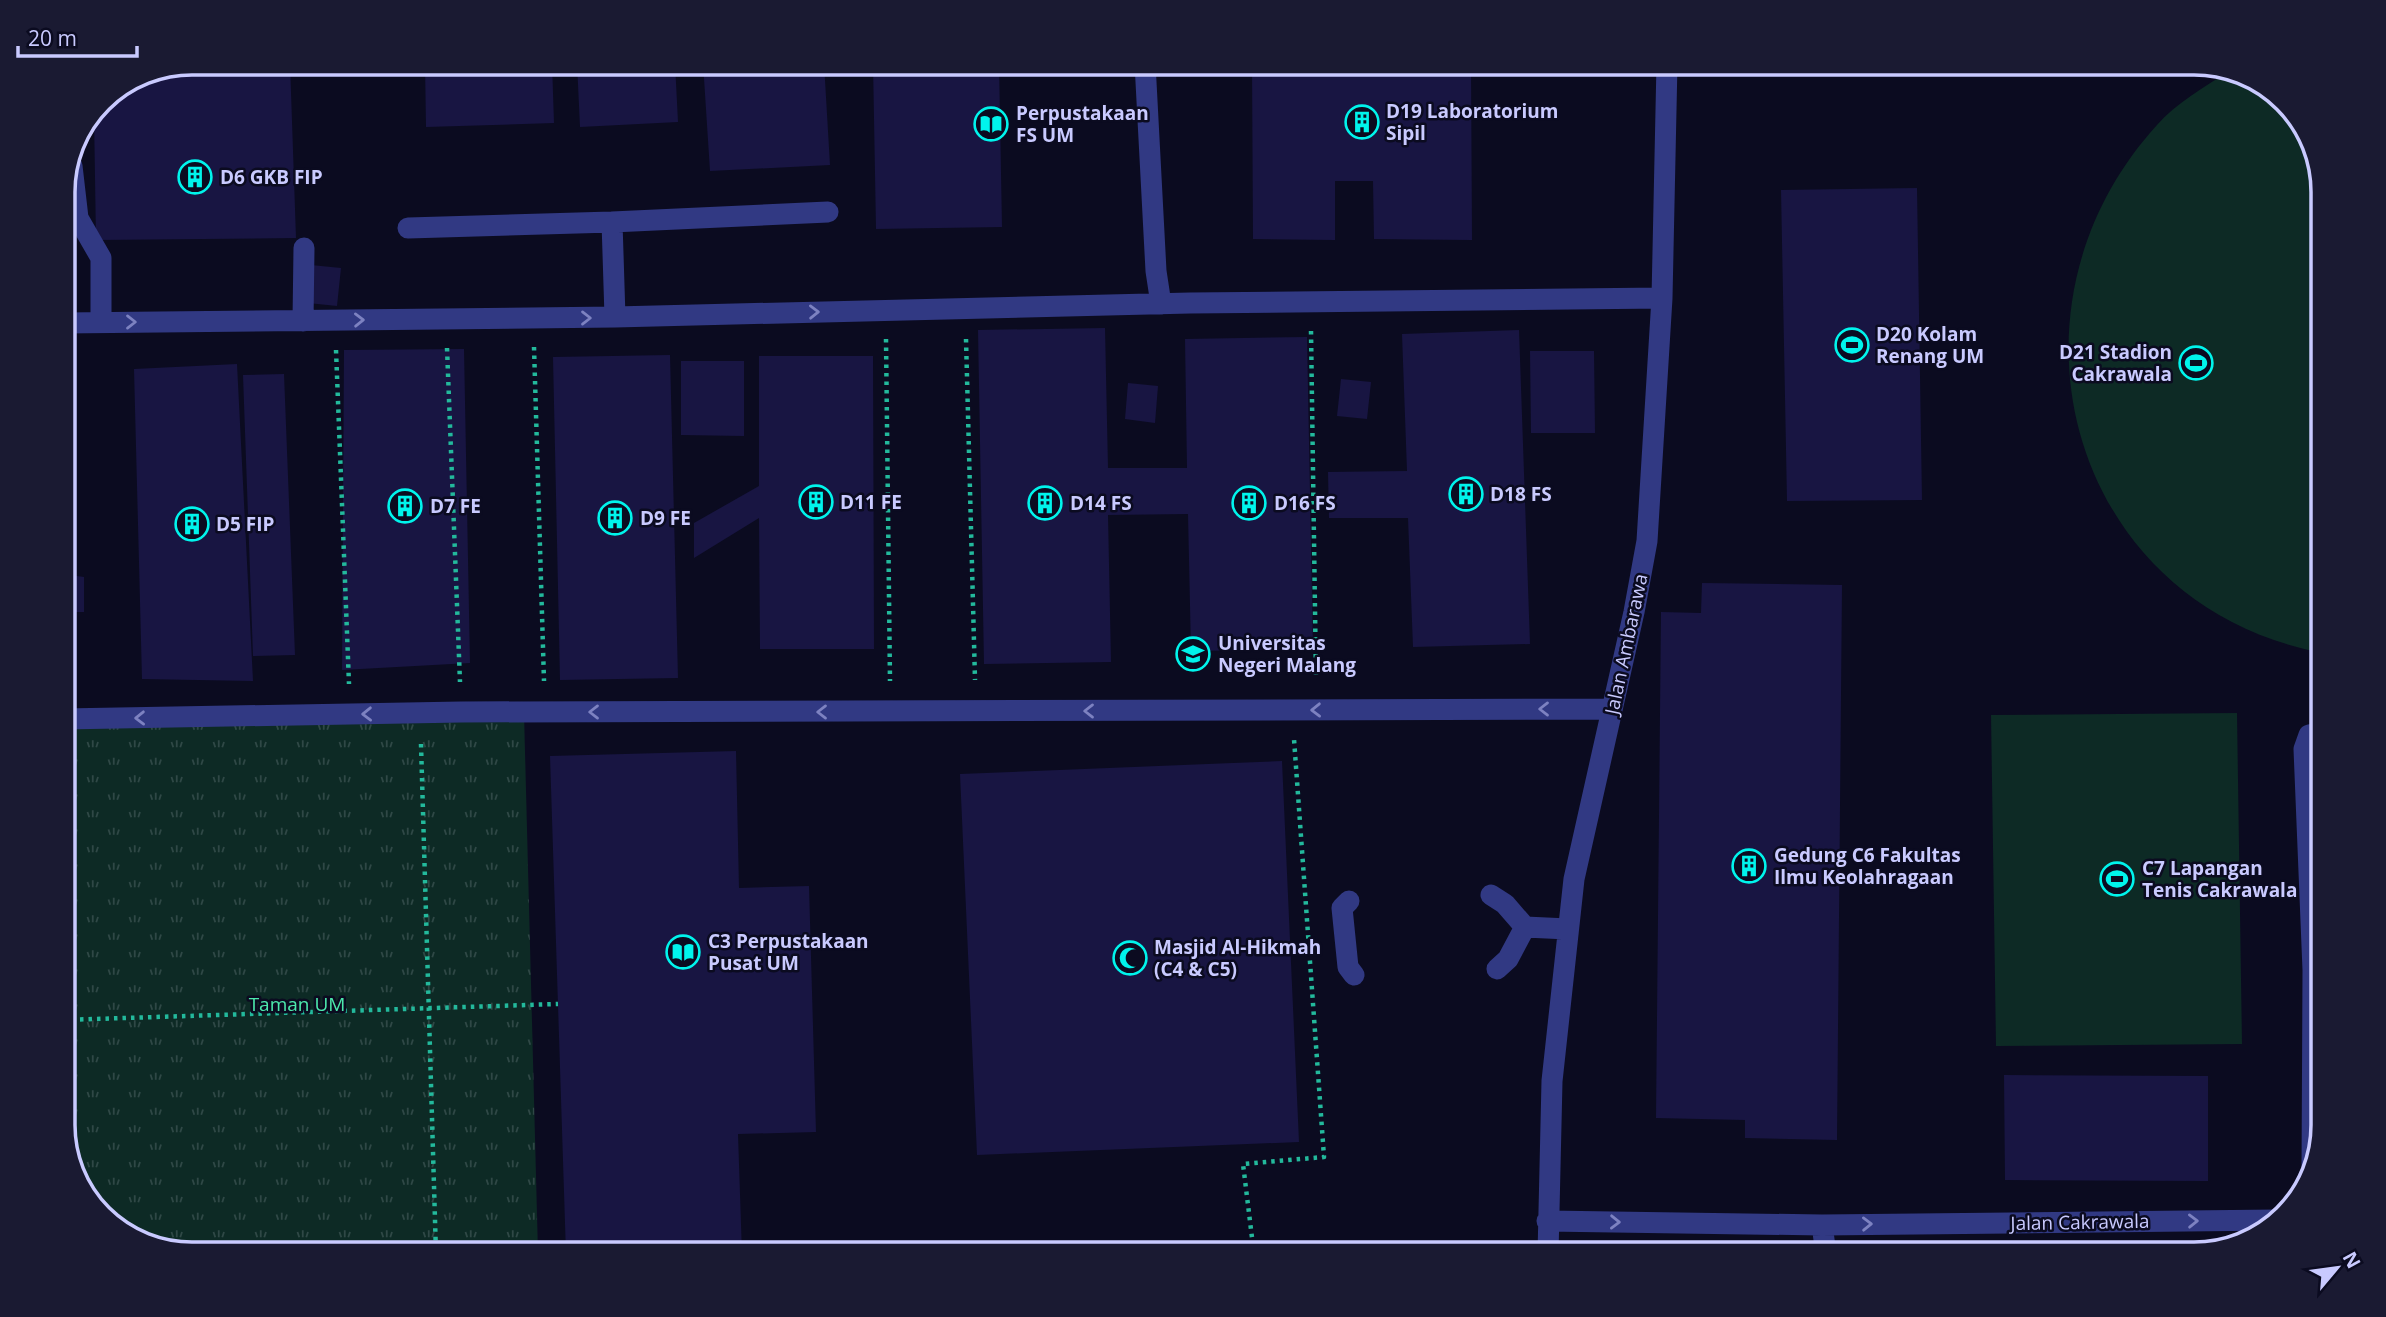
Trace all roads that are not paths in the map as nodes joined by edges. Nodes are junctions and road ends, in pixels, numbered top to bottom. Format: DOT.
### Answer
graph roads {
  1 [pos="1146,75"];
  2 [pos="1667,75"];
  3 [pos="75,192"];
  4 [pos="828,212"];
  5 [pos="612,222"];
  6 [pos="408,228"];
  7 [pos="304,248"];
  8 [pos="1662,298"];
  9 [pos="1161,304"];
  10 [pos="615,317"];
  11 [pos="303,321"];
  12 [pos="100,322"];
  13 [pos="75,323"];
  14 [pos="1612,709"];
  15 [pos="75,719"];
  16 [pos="2311,735"];
  17 [pos="1492,895"];
  18 [pos="1349,901"];
  19 [pos="2311,921"];
  20 [pos="1525,927"];
  21 [pos="1568,929"];
  22 [pos="1497,969"];
  23 [pos="1354,975"];
  24 [pos="2261,1220"];
  25 [pos="1547,1221"];
  26 [pos="1822,1225"];
  27 [pos="1548,1242"];
  28 [pos="1824,1242"];
  1 -- 9 [label="lane"];
  2 -- 8 [label="lane, Jalan Ambarawa"];
  3 -- 12 [label="lane"];
  4 -- 5 [label="lane"];
  5 -- 6 [label="lane"];
  5 -- 10 [label="lane"];
  7 -- 11 [label="lane"];
  8 -- 9 [label="lane"];
  8 -- 14 [label="lane, Jalan Ambarawa"];
  10 -- 9 [label="lane, one-way"];
  11 -- 10 [label="lane, one-way"];
  12 -- 11 [label="lane, one-way"];
  12 -- 13 [label="lane"];
  14 -- 15 [label="lane, one-way"];
  14 -- 21 [label="lane, Jalan Ambarawa"];
  16 -- 19 [label="lane"];
  17 -- 20 [label="lane"];
  18 -- 23 [label="lane"];
  20 -- 21 [label="lane"];
  20 -- 22 [label="lane"];
  21 -- 25 [label="lane, Jalan Ambarawa"];
  26 -- 24 [label="lane, Jalan Cakrawala, one-way"];
  25 -- 26 [label="lane, Jalan Cakrawala, one-way"];
  25 -- 27 [label="lane, Jalan Ambarawa"];
  26 -- 28 [label="lane"];
}
